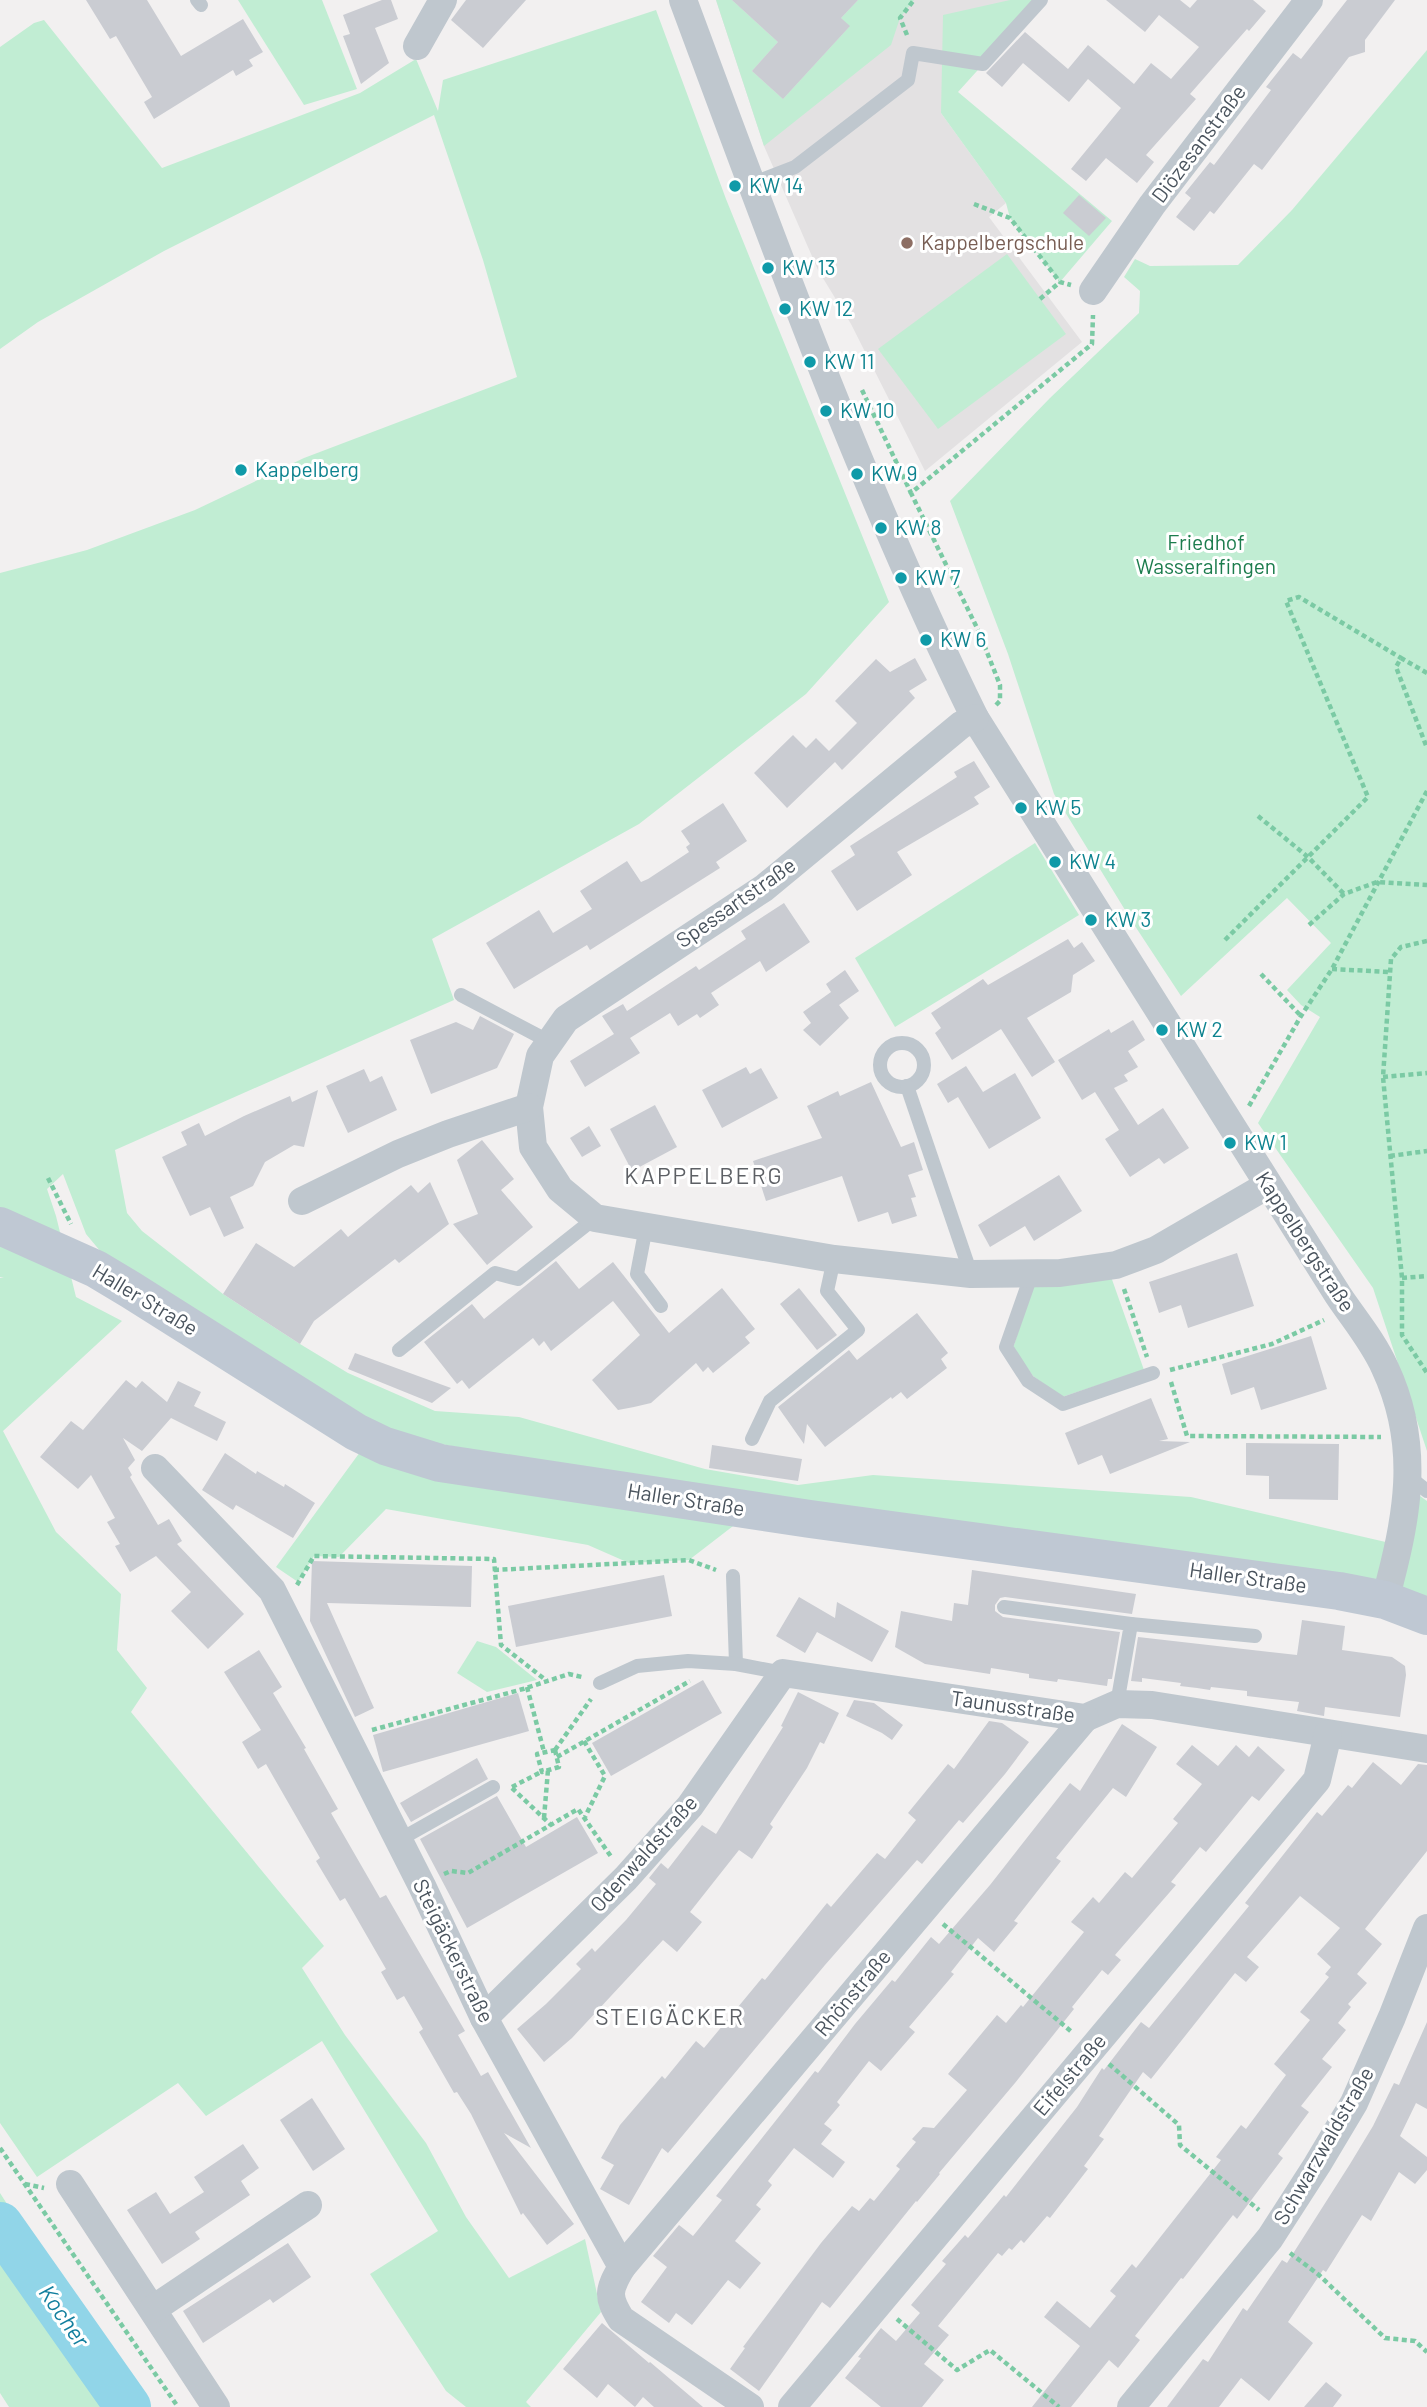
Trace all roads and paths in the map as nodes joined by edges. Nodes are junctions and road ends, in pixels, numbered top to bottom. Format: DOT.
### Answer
graph roads {
  1 [pos="443,0"];
  2 [pos="683,0"];
  3 [pos="914,0"];
  4 [pos="1041,0"];
  5 [pos="1309,0"];
  6 [pos="417,46"];
  7 [pos="913,53"];
  8 [pos="751,184"];
  9 [pos="974,204"];
  10 [pos="1093,291"];
  11 [pos="1040,299"];
  12 [pos="1401,658"];
  13 [pos="1427,673"];
  14 [pos="975,718"];
  15 [pos="1427,748"];
  16 [pos="1427,791"];
  17 [pos="1258,816"];
  18 [pos="1308,857"];
  19 [pos="1377,882"];
  20 [pos="1427,885"];
  21 [pos="1344,894"];
  22 [pos="1309,925"];
  23 [pos="1225,940"];
  24 [pos="1427,941"];
  25 [pos="1332,969"];
  26 [pos="1390,972"];
  27 [pos="1261,974"];
  28 [pos="461,995"];
  29 [pos="1301,1016"];
  30 [pos="550,1042"];
  31 [pos="1427,1073"];
  32 [pos="1383,1077"];
  33 [pos="907,1086"];
  34 [pos="529,1107"];
  35 [pos="1234,1131"];
  36 [pos="1427,1151"];
  37 [pos="1390,1156"];
  38 [pos="1268,1185"];
  39 [pos="302,1201"];
  40 [pos="595,1218"];
  41 [pos="0,1227"];
  42 [pos="646,1227"];
  43 [pos="834,1259"];
  44 [pos="1116,1265"];
  45 [pos="1032,1273"];
  46 [pos="971,1274"];
  47 [pos="1427,1276"];
  48 [pos="1402,1278"];
  49 [pos="661,1306"];
  50 [pos="1348,1310"];
  51 [pos="399,1350"];
  52 [pos="1160,1372"];
  53 [pos="1427,1373"];
  54 [pos="1406,1438"];
  55 [pos="752,1439"];
  56 [pos="155,1468"];
  57 [pos="1418,1483"];
  58 [pos="495,1570"];
  59 [pos="733,1576"];
  60 [pos="1385,1600"];
  61 [pos="1004,1607"];
  62 [pos="281,1609"];
  63 [pos="1427,1615"];
  64 [pos="1130,1624"];
  65 [pos="1255,1636"];
  66 [pos="704,1662"];
  67 [pos="736,1664"];
  68 [pos="783,1673"];
  69 [pos="547,1681"];
  70 [pos="600,1683"];
  71 [pos="527,1687"];
  72 [pos="1117,1704"];
  73 [pos="1085,1718"];
  74 [pos="1328,1734"];
  75 [pos="346,1737"];
  76 [pos="584,1741"];
  77 [pos="1427,1749"];
  78 [pos="555,1750"];
  79 [pos="544,1752"];
  80 [pos="557,1757"];
  81 [pos="545,1771"];
  82 [pos="493,1787"];
  83 [pos="511,1787"];
  84 [pos="544,1818"];
  85 [pos="585,1818"];
  86 [pos="551,1825"];
  87 [pos="399,1840"];
  88 [pos="626,1878"];
  89 [pos="422,1886"];
  90 [pos="925,1908"];
  91 [pos="1427,1928"];
  92 [pos="484,2018"];
  93 [pos="1092,2049"];
  94 [pos="0,2148"];
  95 [pos="71,2184"];
  96 [pos="307,2205"];
  97 [pos="1274,2232"];
  98 [pos="622,2267"];
  99 [pos="878,2303"];
  100 [pos="153,2309"];
  101 [pos="1427,2353"];
  102 [pos="178,2407"];
  103 [pos="216,2407"];
  104 [pos="750,2407"];
  105 [pos="792,2407"];
  106 [pos="1059,2407"];
  107 [pos="1131,2407"];
  1 -- 6 [label="street"];
  2 -- 8 [label="street, Kappelbergstraße"];
  3 -- 7 [label="path"];
  4 -- 7 [label="lane"];
  5 -- 10 [label="street, Diözesanstraße"];
  7 -- 8 [label="lane"];
  8 -- 14 [label="street, Kappelbergstraße"];
  9 -- 11 [label="path"];
  10 -- 14 [label="path"];
  12 -- 13 [label="path"];
  12 -- 15 [label="path"];
  12 -- 18 [label="path"];
  14 -- 30 [label="street, Spessartstraße"];
  14 -- 35 [label="street, Kappelbergstraße"];
  16 -- 19 [label="path"];
  17 -- 18 [label="path"];
  18 -- 21 [label="path"];
  18 -- 23 [label="path"];
  19 -- 20 [label="path"];
  19 -- 21 [label="path"];
  19 -- 25 [label="path"];
  21 -- 22 [label="path"];
  24 -- 26 [label="path"];
  25 -- 26 [label="path"];
  25 -- 29 [label="path"];
  26 -- 32 [label="path"];
  27 -- 29 [label="path"];
  28 -- 30 [label="lane"];
  29 -- 35 [label="path"];
  30 -- 34 [label="street, Spessartstraße"];
  31 -- 32 [label="path"];
  32 -- 37 [label="path"];
  33 -- 46 [label="lane"];
  34 -- 39 [label="street"];
  34 -- 40 [label="street, Spessartstraße"];
  35 -- 38 [label="street, Kappelbergstraße"];
  36 -- 37 [label="path"];
  37 -- 48 [label="path"];
  38 -- 44 [label="street, Spessartstraße"];
  38 -- 50 [label="street, Kappelbergstraße"];
  40 -- 42 [label="street, Spessartstraße"];
  40 -- 51 [label="lane"];
  41 -- 60 [label="main road, Haller Straße"];
  42 -- 43 [label="street, Spessartstraße"];
  42 -- 49 [label="lane"];
  43 -- 46 [label="street, Spessartstraße"];
  43 -- 55 [label="lane"];
  44 -- 45 [label="street, Spessartstraße"];
  44 -- 52 [label="path"];
  45 -- 46 [label="street, Spessartstraße"];
  45 -- 52 [label="lane"];
  47 -- 48 [label="path"];
  48 -- 53 [label="path"];
  50 -- 52 [label="path"];
  50 -- 54 [label="street, Kappelbergstraße"];
  52 -- 54 [label="path"];
  54 -- 57 [label="street, Kappelbergstraße"];
  56 -- 62 [label="street, Steigäckerstraße"];
  57 -- 60 [label="street, Kappelbergstraße"];
  58 -- 59 [label="path"];
  58 -- 62 [label="path"];
  58 -- 69 [label="path"];
  59 -- 67 [label="lane"];
  60 -- 63 [label="main road, Haller Straße"];
  61 -- 64 [label="lane"];
  62 -- 75 [label="street, Steigäckerstraße"];
  64 -- 65 [label="lane"];
  64 -- 72 [label="lane"];
  66 -- 67 [label="lane, Taunusstraße"];
  66 -- 70 [label="lane, Taunusstraße"];
  66 -- 76 [label="path"];
  67 -- 68 [label="lane, Taunusstraße"];
  68 -- 73 [label="street, Taunusstraße"];
  68 -- 88 [label="street, Odenwaldstraße"];
  69 -- 70 [label="path"];
  69 -- 71 [label="path"];
  70 -- 78 [label="path"];
  71 -- 75 [label="path"];
  71 -- 79 [label="path"];
  72 -- 73 [label="street, Taunusstraße"];
  72 -- 74 [label="street, Taunusstraße"];
  73 -- 90 [label="street, Rhönstraße"];
  74 -- 77 [label="street, Taunusstraße"];
  74 -- 93 [label="street, Eifelstraße"];
  75 -- 87 [label="street, Steigäckerstraße"];
  76 -- 80 [label="path"];
  76 -- 85 [label="path"];
  78 -- 79 [label="path"];
  78 -- 80 [label="path"];
  79 -- 81 [label="path"];
  80 -- 81 [label="path"];
  81 -- 83 [label="path"];
  81 -- 84 [label="path"];
  82 -- 83 [label="path"];
  82 -- 87 [label="lane"];
  83 -- 84 [label="path"];
  84 -- 86 [label="path"];
  85 -- 86 [label="path"];
  85 -- 88 [label="path"];
  86 -- 89 [label="path"];
  87 -- 89 [label="street, Steigäckerstraße"];
  88 -- 92 [label="street, Odenwaldstraße"];
  89 -- 92 [label="street, Steigäckerstraße"];
  90 -- 93 [label="path"];
  90 -- 98 [label="street, Rhönstraße"];
  91 -- 97 [label="street, Schwarzwaldstraße"];
  92 -- 98 [label="street, Steigäckerstraße"];
  93 -- 97 [label="path"];
  93 -- 99 [label="street, Eifelstraße"];
  94 -- 102 [label="path"];
  95 -- 100 [label="street"];
  96 -- 100 [label="street"];
  97 -- 101 [label="path"];
  97 -- 107 [label="street, Schwarzwaldstraße"];
  98 -- 104 [label="street"];
  99 -- 105 [label="street, Eifelstraße"];
  99 -- 106 [label="path"];
  100 -- 103 [label="street"];
}
